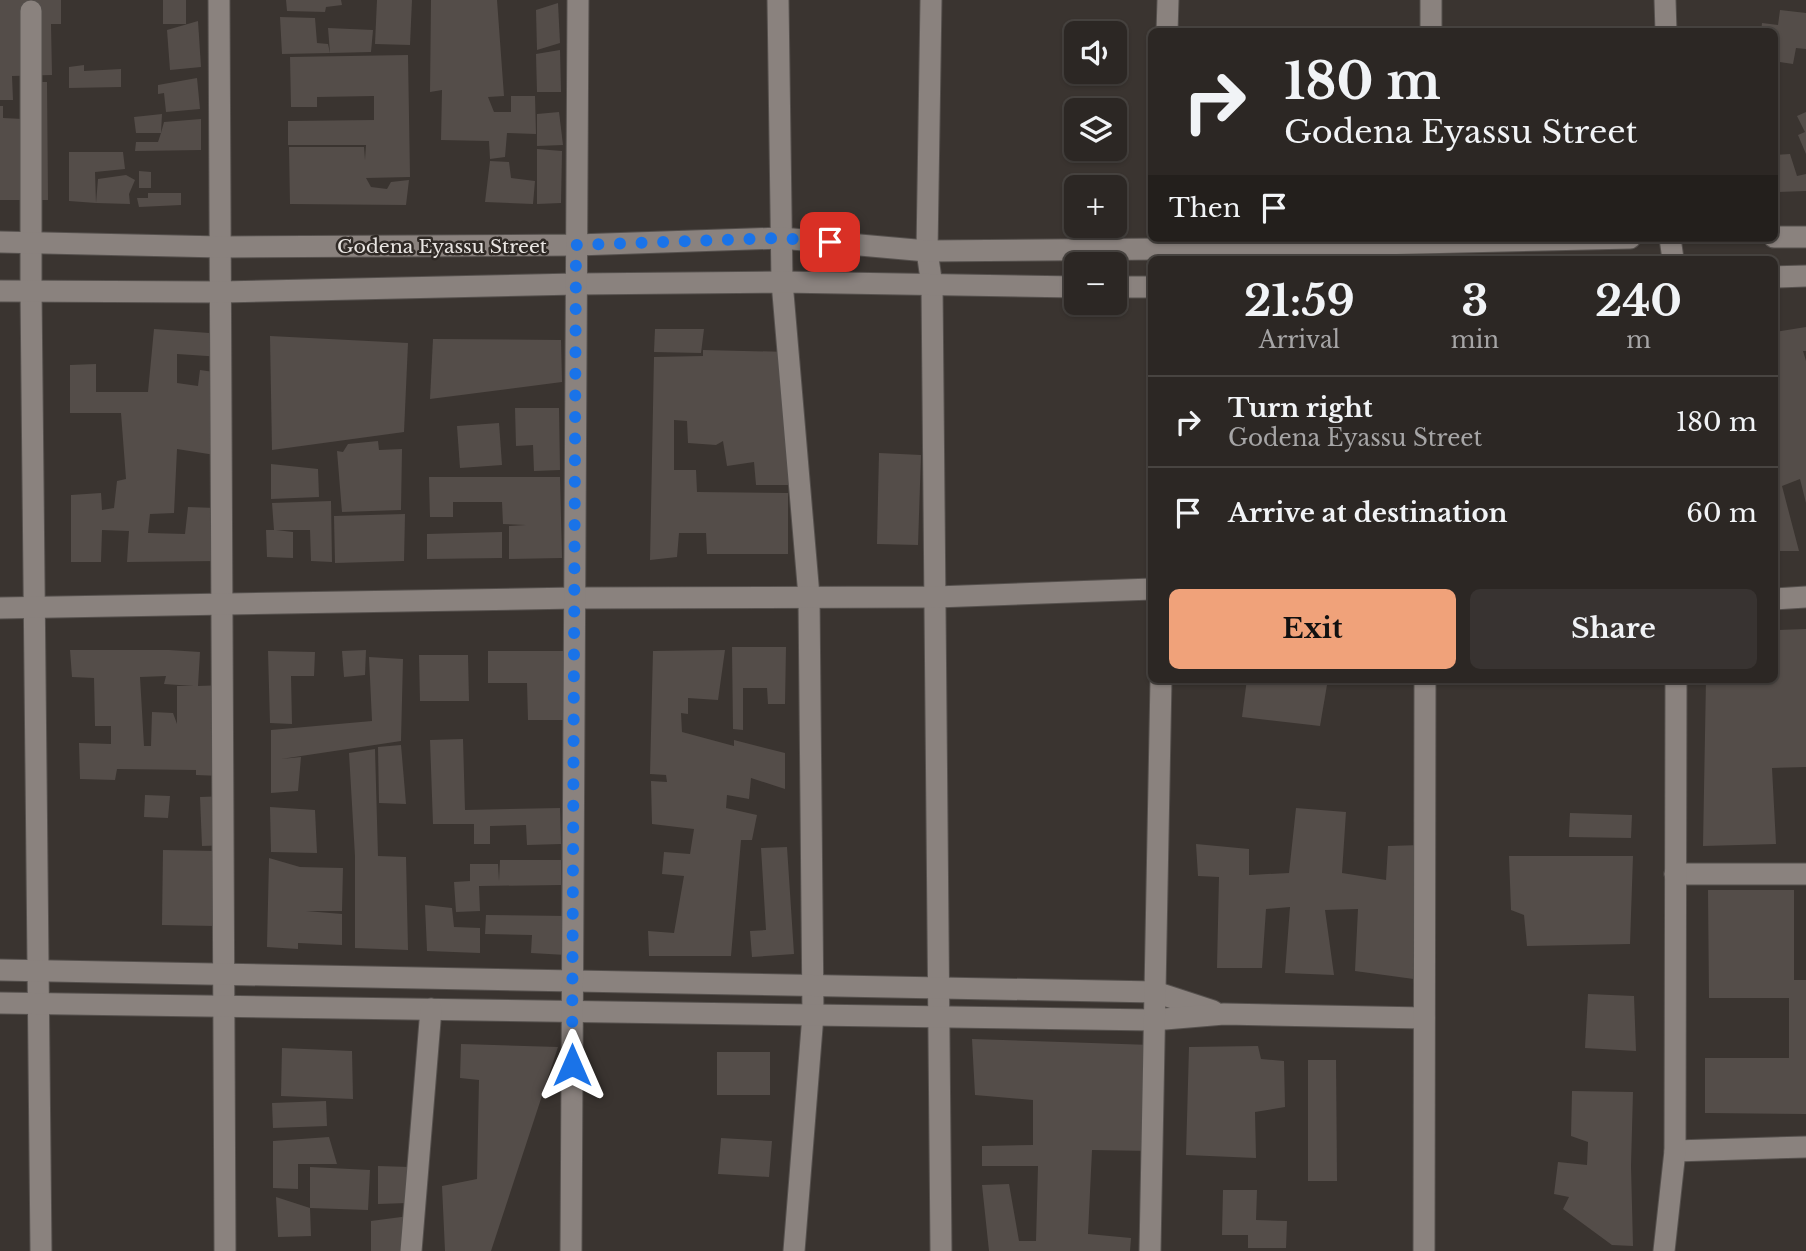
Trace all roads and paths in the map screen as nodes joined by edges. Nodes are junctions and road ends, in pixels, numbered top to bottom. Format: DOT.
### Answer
graph roads {
  1 [pos="219,0"];
  2 [pos="578,0"];
  3 [pos="778,0"];
  4 [pos="931,0"];
  5 [pos="1168,0"];
  6 [pos="1431,0"];
  7 [pos="1665,0"];
  8 [pos="31,11"];
  9 [pos="1167,28"];
  10 [pos="1431,28"];
  11 [pos="1666,28"];
  12 [pos="1778,237"];
  13 [pos="1806,237"];
  14 [pos="781,238"];
  15 [pos="0,242"];
  16 [pos="33,242"];
  17 [pos="1530,242"];
  18 [pos="576,245"];
  19 [pos="1429,246"];
  20 [pos="221,247"];
  21 [pos="1161,249"];
  22 [pos="927,251"];
  23 [pos="1806,276"];
  24 [pos="1778,277"];
  25 [pos="782,282"];
  26 [pos="576,284"];
  27 [pos="932,286"];
  28 [pos="1064,287"];
  29 [pos="1127,287"];
  30 [pos="1148,287"];
  31 [pos="0,291"];
  32 [pos="31,291"];
  33 [pos="221,292"];
  34 [pos="1148,589"];
  35 [pos="809,596"];
  36 [pos="936,597"];
  37 [pos="1806,597"];
  38 [pos="575,598"];
  39 [pos="1778,599"];
  40 [pos="222,605"];
  41 [pos="36,607"];
  42 [pos="0,608"];
  43 [pos="1161,683"];
  44 [pos="1425,683"];
  45 [pos="1676,683"];
  46 [pos="1675,874"];
  47 [pos="1806,874"];
  48 [pos="0,970"];
  49 [pos="39,971"];
  50 [pos="224,974"];
  51 [pos="573,981"];
  52 [pos="812,985"];
  53 [pos="939,988"];
  54 [pos="1155,992"];
  55 [pos="0,1003"];
  56 [pos="39,1004"];
  57 [pos="224,1006"];
  58 [pos="431,1009"];
  59 [pos="573,1011"];
  60 [pos="1224,1014"];
  61 [pos="813,1015"];
  62 [pos="939,1017"];
  63 [pos="1424,1018"];
  64 [pos="1153,1020"];
  65 [pos="1806,1147"];
  66 [pos="1675,1151"];
  67 [pos="41,1251"];
  68 [pos="225,1251"];
  69 [pos="411,1251"];
  70 [pos="571,1251"];
  71 [pos="794,1251"];
  72 [pos="941,1251"];
  73 [pos="1150,1251"];
  74 [pos="1424,1251"];
  75 [pos="1664,1251"];
  1 -- 20 [label="street"];
  2 -- 18 [label="street"];
  3 -- 14 [label="street"];
  4 -- 22 [label="street"];
  5 -- 9 [label="street"];
  6 -- 10 [label="street"];
  7 -- 11 [label="street"];
  8 -- 16 [label="street"];
  12 -- 13 [label="street"];
  14 -- 18 [label="street, Godena Eyassu Street"];
  14 -- 22 [label="street, Godena Eyassu Street"];
  14 -- 25 [label="street"];
  15 -- 16 [label="street, Godena Eyassu Street"];
  16 -- 20 [label="street, Godena Eyassu Street"];
  16 -- 32 [label="street"];
  17 -- 19 [label="street, Godena Eyassu Street"];
  18 -- 20 [label="street, Godena Eyassu Street"];
  18 -- 26 [label="street"];
  19 -- 21 [label="street, Godena Eyassu Street"];
  20 -- 33 [label="street"];
  21 -- 22 [label="street, Godena Eyassu Street"];
  22 -- 27 [label="street"];
  23 -- 24 [label="street"];
  25 -- 26 [label="street, Godena Eyassu Street"];
  25 -- 27 [label="street, Godena Eyassu Street"];
  25 -- 35 [label="street"];
  26 -- 33 [label="street, Godena Eyassu Street"];
  26 -- 38 [label="street"];
  27 -- 28 [label="street, Godena Eyassu Street"];
  27 -- 36 [label="street"];
  29 -- 30 [label="street"];
  31 -- 32 [label="street, Godena Eyassu Street"];
  32 -- 33 [label="street, Godena Eyassu Street"];
  32 -- 41 [label="street"];
  33 -- 40 [label="street"];
  34 -- 36 [label="street"];
  35 -- 36 [label="street"];
  35 -- 38 [label="street"];
  35 -- 52 [label="street"];
  36 -- 53 [label="street"];
  37 -- 39 [label="street"];
  38 -- 40 [label="street"];
  38 -- 51 [label="street"];
  40 -- 41 [label="street"];
  40 -- 50 [label="street"];
  41 -- 42 [label="street"];
  41 -- 49 [label="street"];
  43 -- 54 [label="street"];
  44 -- 63 [label="street"];
  45 -- 46 [label="street"];
  46 -- 47 [label="street"];
  46 -- 66 [label="street"];
  48 -- 49 [label="street"];
  49 -- 50 [label="street"];
  49 -- 56 [label="street"];
  50 -- 51 [label="street"];
  50 -- 57 [label="street"];
  51 -- 52 [label="street"];
  51 -- 59 [label="street"];
  52 -- 53 [label="street"];
  52 -- 61 [label="street"];
  53 -- 54 [label="street"];
  53 -- 62 [label="street"];
  54 -- 60 [label="street"];
  54 -- 64 [label="street"];
  55 -- 56 [label="street"];
  56 -- 57 [label="street"];
  56 -- 67 [label="street"];
  57 -- 58 [label="street"];
  57 -- 68 [label="street"];
  58 -- 59 [label="street"];
  58 -- 69 [label="street"];
  59 -- 61 [label="street"];
  59 -- 70 [label="street"];
  60 -- 63 [label="street"];
  60 -- 64 [label="street"];
  61 -- 62 [label="street"];
  61 -- 71 [label="street"];
  62 -- 64 [label="street"];
  62 -- 72 [label="street"];
  63 -- 74 [label="street"];
  64 -- 73 [label="street"];
  65 -- 66 [label="street"];
  66 -- 75 [label="street"];
}
